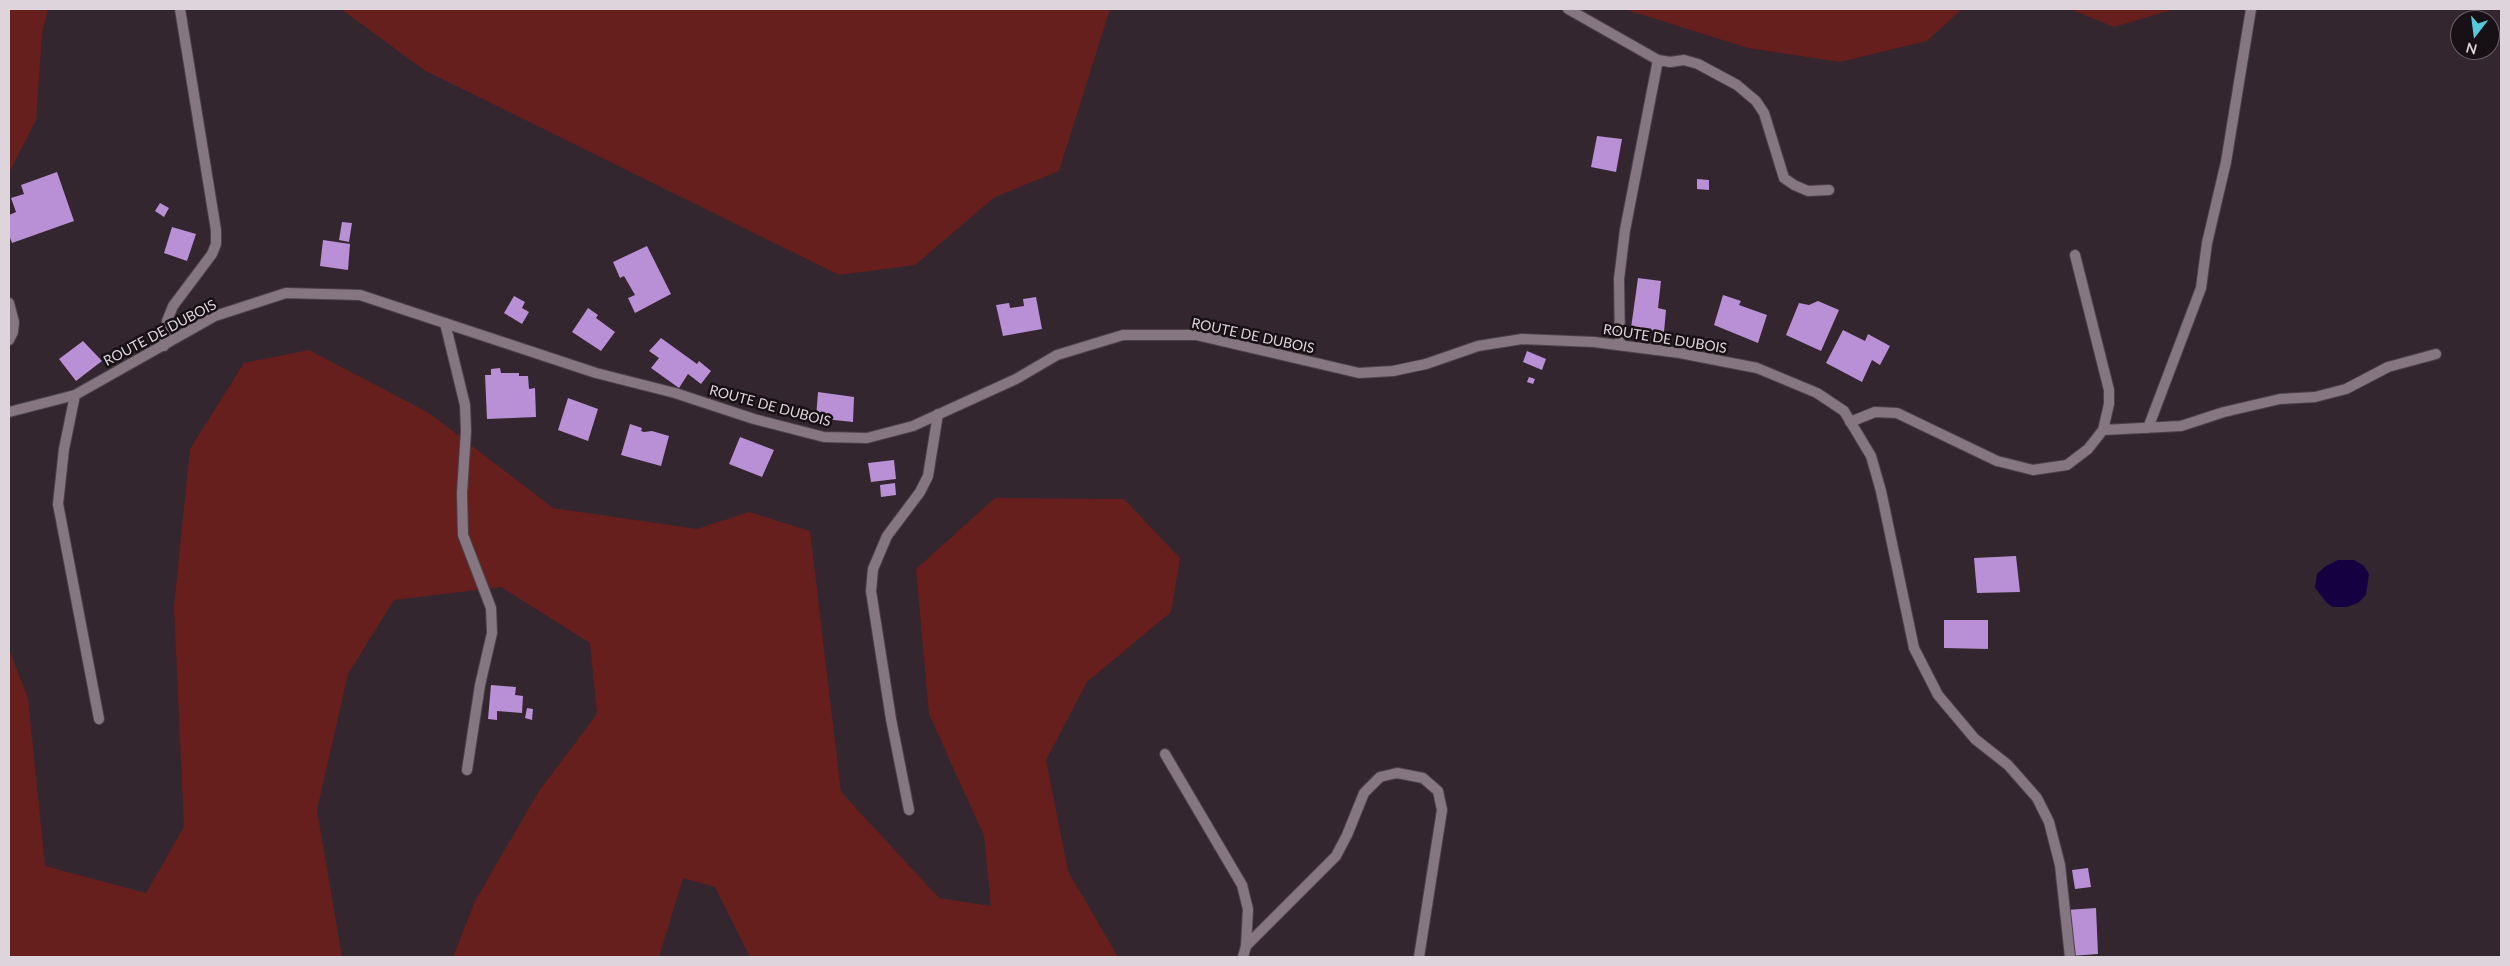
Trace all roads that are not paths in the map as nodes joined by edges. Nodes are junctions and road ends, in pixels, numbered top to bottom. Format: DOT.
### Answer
graph roads {
  1 [pos="180,9"];
  2 [pos="1568,9"];
  3 [pos="2251,9"];
  4 [pos="1658,60"];
  5 [pos="1828,190"];
  6 [pos="2075,255"];
  7 [pos="9,302"];
  8 [pos="445,323"];
  9 [pos="9,340"];
  10 [pos="1620,345"];
  11 [pos="164,346"];
  12 [pos="2436,354"];
  13 [pos="75,395"];
  14 [pos="9,412"];
  15 [pos="938,414"];
  16 [pos="1850,422"];
  17 [pos="2148,428"];
  18 [pos="2104,430"];
  19 [pos="99,720"];
  20 [pos="1165,754"];
  21 [pos="467,770"];
  22 [pos="909,810"];
  23 [pos="1246,946"];
  24 [pos="1243,957"];
  25 [pos="1419,957"];
  26 [pos="2070,957"];
  1 -- 11 [label="street"];
  2 -- 4 [label="street"];
  3 -- 17 [label="street"];
  4 -- 5 [label="street"];
  4 -- 10 [label="street"];
  6 -- 18 [label="street"];
  7 -- 9 [label="street"];
  8 -- 11 [label="street, ROUTE DE DUBOIS"];
  8 -- 15 [label="street, ROUTE DE DUBOIS"];
  8 -- 21 [label="street"];
  10 -- 15 [label="street, ROUTE DE DUBOIS"];
  10 -- 16 [label="street, ROUTE DE DUBOIS"];
  11 -- 13 [label="street, ROUTE DE DUBOIS"];
  12 -- 17 [label="street"];
  13 -- 14 [label="street, ROUTE DE DUBOIS"];
  13 -- 19 [label="street"];
  15 -- 22 [label="street"];
  16 -- 18 [label="street"];
  16 -- 26 [label="street, ROUTE DE DUBOIS"];
  17 -- 18 [label="street"];
  20 -- 23 [label="street"];
  23 -- 24 [label="street"];
  23 -- 25 [label="street"];
}
